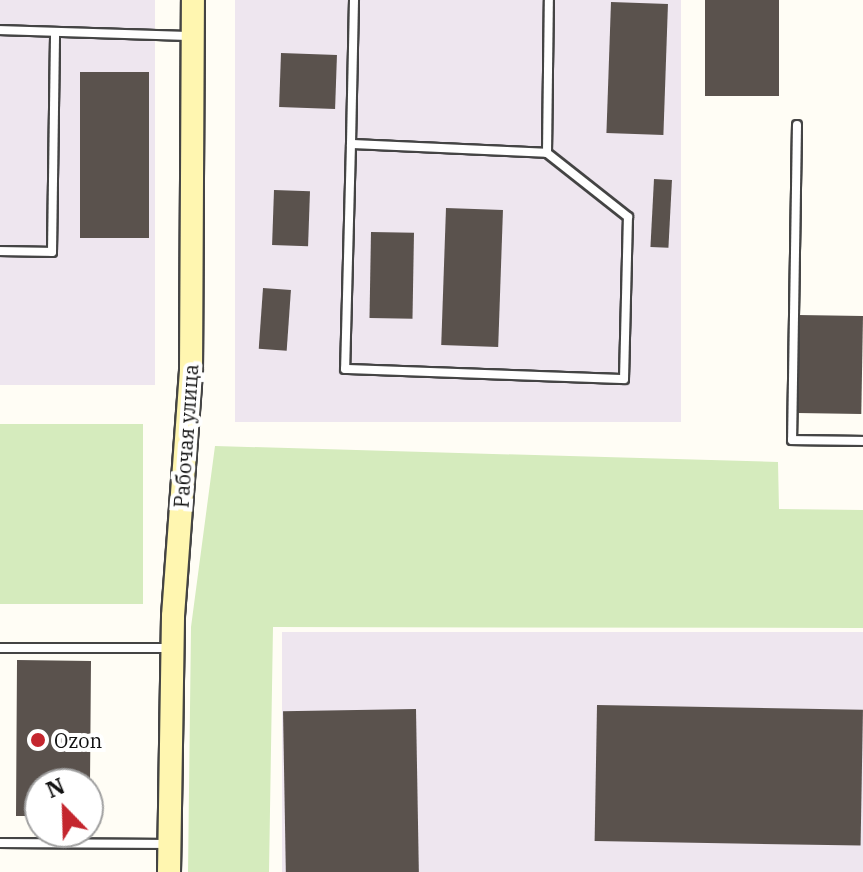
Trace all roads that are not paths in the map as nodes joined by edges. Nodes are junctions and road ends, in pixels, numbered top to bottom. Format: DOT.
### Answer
graph roads {
  1 [pos="193,0"];
  2 [pos="354,0"];
  3 [pos="549,0"];
  4 [pos="0,30"];
  5 [pos="55,32"];
  6 [pos="193,36"];
  7 [pos="797,125"];
  8 [pos="351,144"];
  9 [pos="547,153"];
  10 [pos="0,251"];
  11 [pos="863,441"];
  12 [pos="0,648"];
  13 [pos="173,648"];
  14 [pos="0,843"];
  15 [pos="170,844"];
  16 [pos="169,872"];
  1 -- 6 [label="main road, Рабочая улица"];
  2 -- 8 [label="lane"];
  3 -- 9 [label="lane"];
  4 -- 5 [label="lane"];
  5 -- 6 [label="lane"];
  5 -- 10 [label="lane"];
  6 -- 13 [label="main road, Рабочая улица"];
  7 -- 11 [label="lane"];
  8 -- 9 [label="lane"];
  8 -- 9 [label="lane"];
  12 -- 13 [label="lane"];
  13 -- 15 [label="main road, Рабочая улица"];
  14 -- 15 [label="lane"];
  15 -- 16 [label="main road, Рабочая улица"];
}
